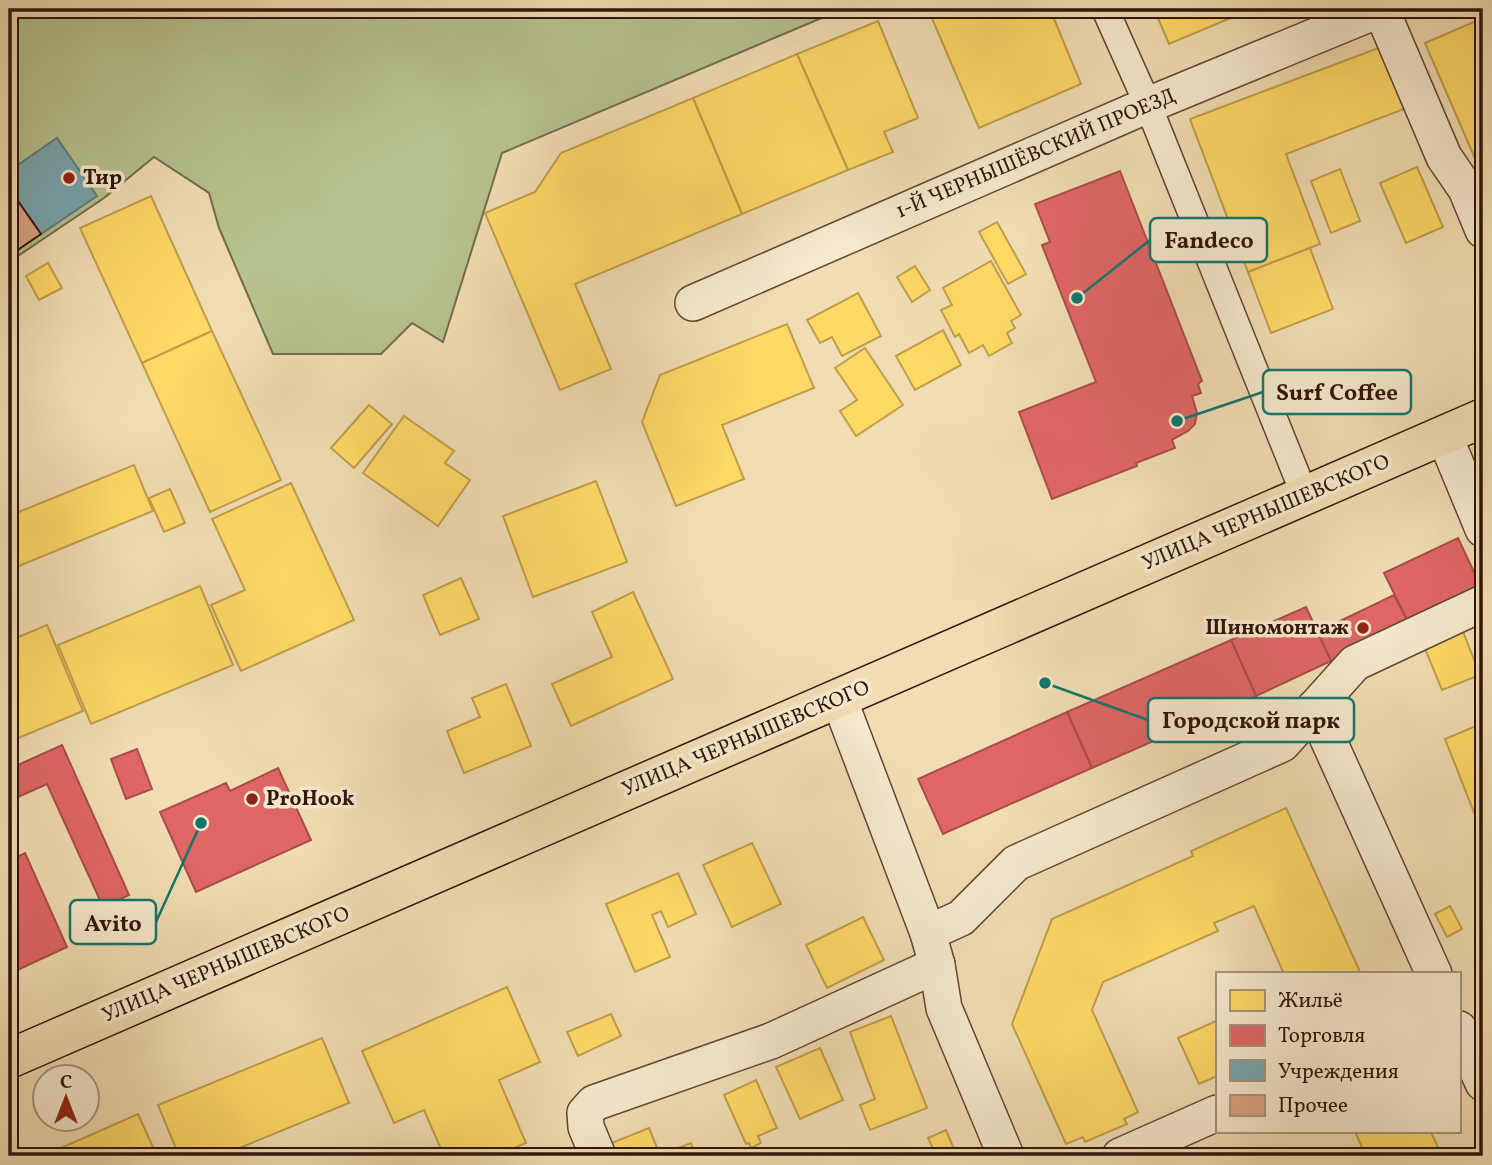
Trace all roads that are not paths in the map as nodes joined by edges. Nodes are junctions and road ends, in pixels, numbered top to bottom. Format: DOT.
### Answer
graph roads {
  1 [pos="1105,9"];
  2 [pos="1381,9"];
  3 [pos="1148,105"];
  4 [pos="1483,230"];
  5 [pos="692,303"];
  6 [pos="1483,418"];
  7 [pos="1444,435"];
  8 [pos="1305,496"];
  9 [pos="1483,529"];
  10 [pos="1483,603"];
  11 [pos="839,699"];
  12 [pos="1314,708"];
  13 [pos="933,949"];
  14 [pos="1433,972"];
  15 [pos="1460,1031"];
  16 [pos="9,1059"];
  17 [pos="1483,1083"];
  18 [pos="1216,1113"];
  19 [pos="598,1156"];
  20 [pos="1006,1156"];
  21 [pos="1121,1156"];
  1 -- 3 [label="street"];
  2 -- 3 [label="street, 1-Й ЧЕРНЫШЁВСКИЙ ПРОЕЗД"];
  2 -- 4 [label="street"];
  3 -- 5 [label="street, 1-Й ЧЕРНЫШЁВСКИЙ ПРОЕЗД"];
  3 -- 8 [label="street"];
  6 -- 7 [label="main road, УЛИЦА ЧЕРНЫШЕВСКОГО"];
  7 -- 8 [label="main road, УЛИЦА ЧЕРНЫШЕВСКОГО"];
  7 -- 9 [label="street"];
  8 -- 11 [label="main road, УЛИЦА ЧЕРНЫШЕВСКОГО"];
  10 -- 12 [label="street"];
  11 -- 13 [label="street"];
  11 -- 16 [label="main road, УЛИЦА ЧЕРНЫШЕВСКОГО"];
  12 -- 13 [label="street"];
  12 -- 14 [label="street"];
  13 -- 19 [label="street"];
  13 -- 20 [label="street"];
  15 -- 17 [label="street"];
  18 -- 21 [label="street"];
}
